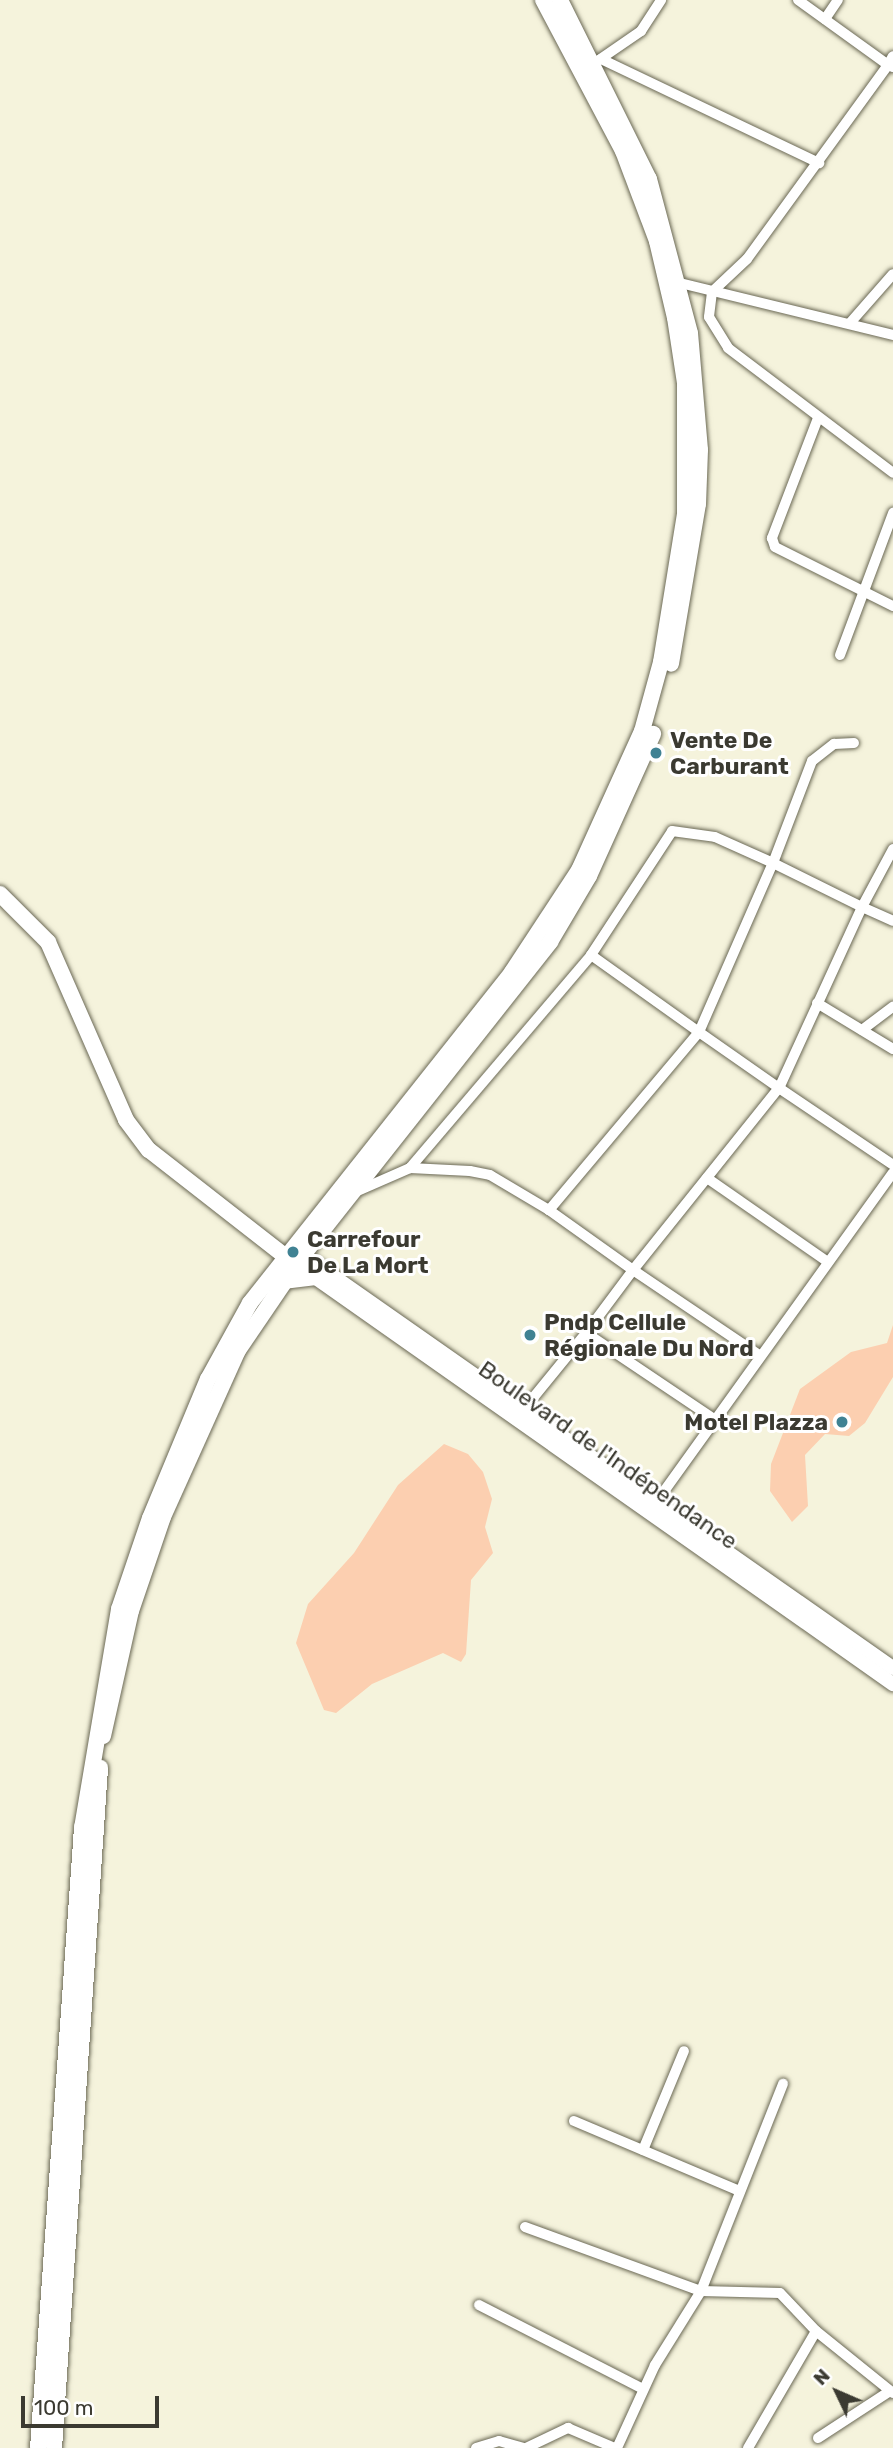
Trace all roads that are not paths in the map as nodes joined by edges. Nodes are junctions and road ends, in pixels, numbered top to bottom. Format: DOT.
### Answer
graph roads {
  1 [pos="543,0"];
  2 [pos="560,0"];
  3 [pos="661,0"];
  4 [pos="798,0"];
  5 [pos="838,0"];
  6 [pos="825,19"];
  7 [pos="598,61"];
  8 [pos="891,63"];
  9 [pos="819,163"];
  10 [pos="893,274"];
  11 [pos="680,283"];
  12 [pos="712,292"];
  13 [pos="850,323"];
  14 [pos="893,335"];
  15 [pos="818,418"];
  16 [pos="840,434"];
  17 [pos="813,440"];
  18 [pos="893,473"];
  19 [pos="893,513"];
  20 [pos="863,595"];
  21 [pos="893,606"];
  22 [pos="840,655"];
  23 [pos="854,743"];
  24 [pos="893,849"];
  25 [pos="773,863"];
  26 [pos="0,894"];
  27 [pos="862,907"];
  28 [pos="893,921"];
  29 [pos="591,955"];
  30 [pos="817,1003"];
  31 [pos="893,1007"];
  32 [pos="862,1030"];
  33 [pos="699,1032"];
  34 [pos="893,1049"];
  35 [pos="779,1088"];
  36 [pos="893,1165"];
  37 [pos="410,1168"];
  38 [pos="893,1173"];
  39 [pos="707,1178"];
  40 [pos="351,1194"];
  41 [pos="549,1210"];
  42 [pos="293,1255"];
  43 [pos="828,1262"];
  44 [pos="633,1270"];
  45 [pos="314,1277"];
  46 [pos="283,1281"];
  47 [pos="586,1333"];
  48 [pos="759,1355"];
  49 [pos="524,1409"];
  50 [pos="714,1419"];
  51 [pos="657,1501"];
  52 [pos="893,1668"];
  53 [pos="893,1684"];
  54 [pos="684,2051"];
  55 [pos="783,2084"];
  56 [pos="574,2121"];
  57 [pos="643,2150"];
  58 [pos="740,2191"];
  59 [pos="525,2227"];
  60 [pos="701,2291"];
  61 [pos="479,2305"];
  62 [pos="816,2331"];
  63 [pos="642,2389"];
  64 [pos="892,2392"];
  65 [pos="818,2438"];
  66 [pos="38,2448"];
  67 [pos="54,2448"];
  68 [pos="476,2448"];
  69 [pos="524,2448"];
  70 [pos="616,2448"];
  71 [pos="748,2448"];
  1 -- 42 [label="main road"];
  2 -- 7 [label="main road"];
  3 -- 7 [label="street"];
  4 -- 6 [label="street"];
  5 -- 6 [label="street"];
  6 -- 8 [label="street"];
  7 -- 9 [label="street"];
  7 -- 11 [label="main road"];
  8 -- 9 [label="street"];
  9 -- 12 [label="street"];
  10 -- 13 [label="street"];
  11 -- 12 [label="street"];
  11 -- 40 [label="main road"];
  12 -- 13 [label="street"];
  12 -- 15 [label="street"];
  13 -- 14 [label="street"];
  15 -- 16 [label="street"];
  15 -- 17 [label="street"];
  16 -- 17 [label="street"];
  16 -- 18 [label="street"];
  17 -- 20 [label="street"];
  19 -- 20 [label="street"];
  20 -- 21 [label="street"];
  20 -- 22 [label="street"];
  23 -- 25 [label="street"];
  24 -- 27 [label="street"];
  25 -- 27 [label="street"];
  25 -- 29 [label="street"];
  25 -- 33 [label="street"];
  26 -- 42 [label="main road"];
  27 -- 28 [label="street"];
  27 -- 30 [label="street"];
  29 -- 33 [label="street"];
  29 -- 37 [label="street"];
  30 -- 32 [label="street"];
  30 -- 35 [label="street"];
  31 -- 32 [label="street"];
  32 -- 34 [label="street"];
  33 -- 35 [label="street"];
  33 -- 41 [label="street"];
  35 -- 36 [label="street"];
  35 -- 39 [label="street"];
  37 -- 40 [label="street"];
  37 -- 41 [label="street"];
  38 -- 43 [label="street"];
  39 -- 43 [label="street"];
  39 -- 44 [label="street"];
  40 -- 42 [label="main road"];
  41 -- 44 [label="street"];
  42 -- 45 [label="main road, Boulevard de l'Indépendance"];
  42 -- 46 [label="main road"];
  42 -- 49 [label="main road, Boulevard de l'Indépendance"];
  42 -- 66 [label="main road"];
  43 -- 48 [label="street"];
  44 -- 47 [label="street"];
  44 -- 48 [label="street"];
  45 -- 46 [label="main road"];
  45 -- 53 [label="main road, Boulevard de l'Indépendance"];
  46 -- 67 [label="main road"];
  47 -- 49 [label="street"];
  47 -- 50 [label="street"];
  48 -- 50 [label="street"];
  49 -- 51 [label="main road, Boulevard de l'Indépendance"];
  50 -- 51 [label="street"];
  51 -- 52 [label="main road, Boulevard de l'Indépendance"];
  54 -- 57 [label="street"];
  55 -- 58 [label="street"];
  56 -- 57 [label="street"];
  57 -- 58 [label="street"];
  58 -- 60 [label="street"];
  59 -- 60 [label="street"];
  60 -- 62 [label="street"];
  60 -- 63 [label="street"];
  61 -- 63 [label="street"];
  62 -- 64 [label="street"];
  62 -- 71 [label="street"];
  63 -- 70 [label="street"];
  64 -- 65 [label="street"];
  68 -- 69 [label="street"];
  69 -- 70 [label="street"];
}
